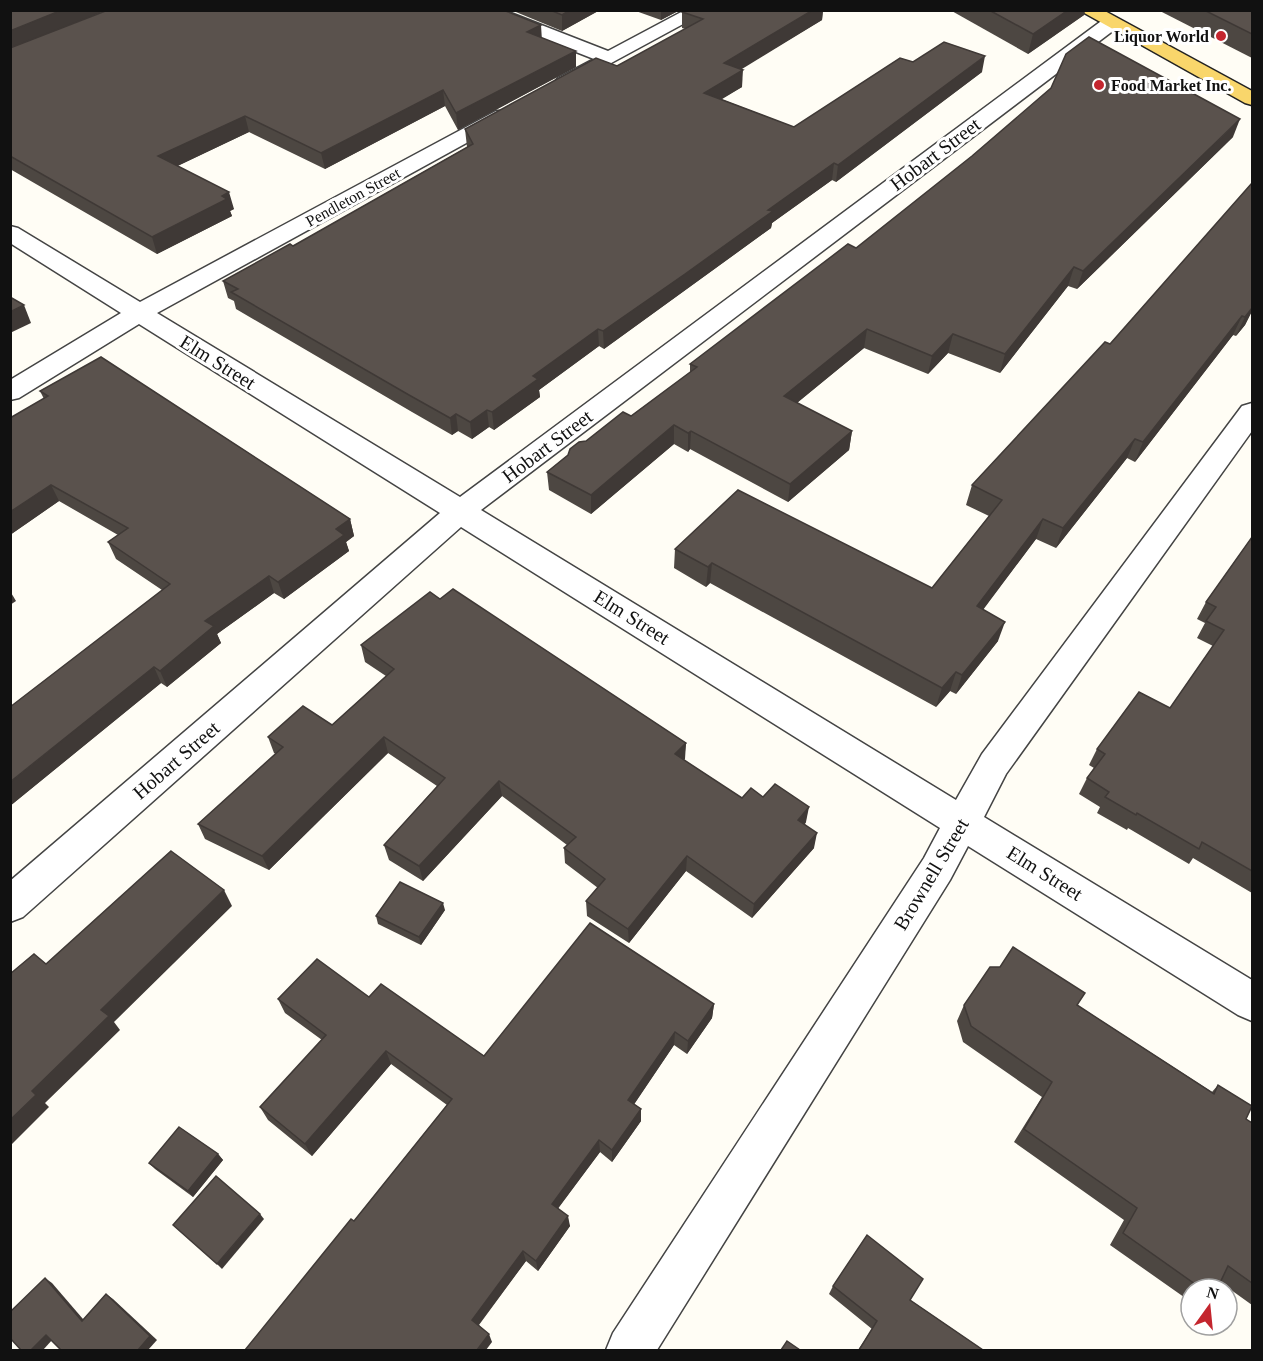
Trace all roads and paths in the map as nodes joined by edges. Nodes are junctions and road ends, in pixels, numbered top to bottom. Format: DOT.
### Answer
graph roads {
  1 [pos="485,10"];
  2 [pos="700,10"];
  3 [pos="1100,17"];
  4 [pos="609,58"];
  5 [pos="546,92"];
  6 [pos="1252,99"];
  7 [pos="525,104"];
  8 [pos="10,233"];
  9 [pos="139,313"];
  10 [pos="10,392"];
  11 [pos="1252,412"];
  12 [pos="461,511"];
  13 [pos="963,822"];
  14 [pos="10,905"];
  15 [pos="1252,1002"];
  16 [pos="630,1350"];
  1 -- 4 [label="street"];
  2 -- 4 [label="street"];
  3 -- 6 [label="main road"];
  3 -- 12 [label="street, Hobart Street"];
  4 -- 5 [label="street"];
  7 -- 9 [label="street, Pendleton Street"];
  8 -- 9 [label="street, Elm Street"];
  9 -- 10 [label="street, Pendleton Street"];
  9 -- 12 [label="street, Elm Street"];
  11 -- 13 [label="street, Brownell Street"];
  12 -- 13 [label="street, Elm Street"];
  12 -- 14 [label="street, Hobart Street"];
  13 -- 15 [label="street, Elm Street"];
  13 -- 16 [label="street, Brownell Street"];
}
